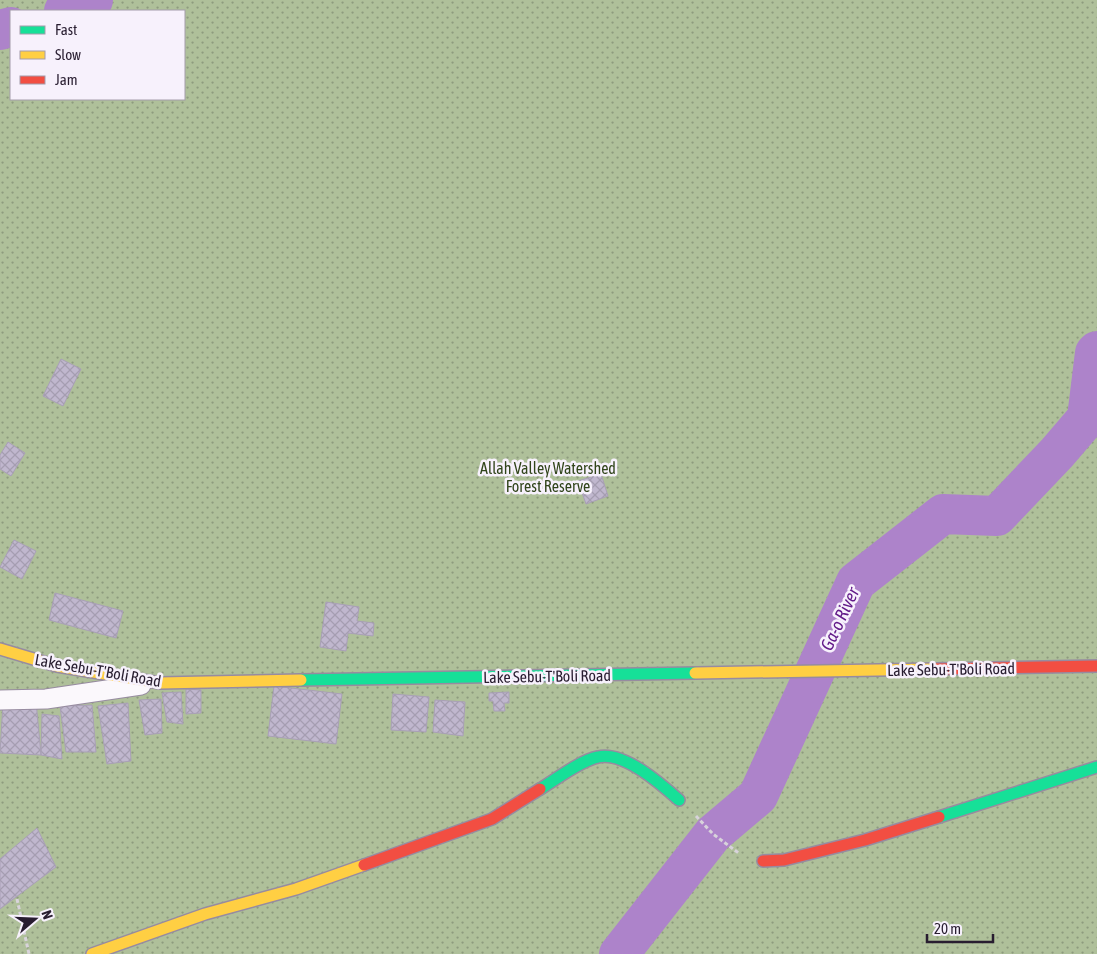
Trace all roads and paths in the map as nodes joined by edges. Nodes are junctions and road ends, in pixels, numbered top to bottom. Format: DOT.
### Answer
graph roads {
  1 [pos="0,649"];
  2 [pos="1097,666"];
  3 [pos="160,683"];
  4 [pos="0,700"];
  5 [pos="1097,767"];
  6 [pos="679,800"];
  7 [pos="763,861"];
  8 [pos="17,900"];
  9 [pos="29,954"];
  10 [pos="92,954"];
  1 -- 3 [label="main road, Lake Sebu-T'Boli Road"];
  2 -- 3 [label="main road, Lake Sebu-T'Boli Road"];
  3 -- 4 [label="street"];
  5 -- 7 [label="main road"];
  6 -- 7 [label="path"];
  6 -- 10 [label="main road"];
  8 -- 9 [label="path"];
}
